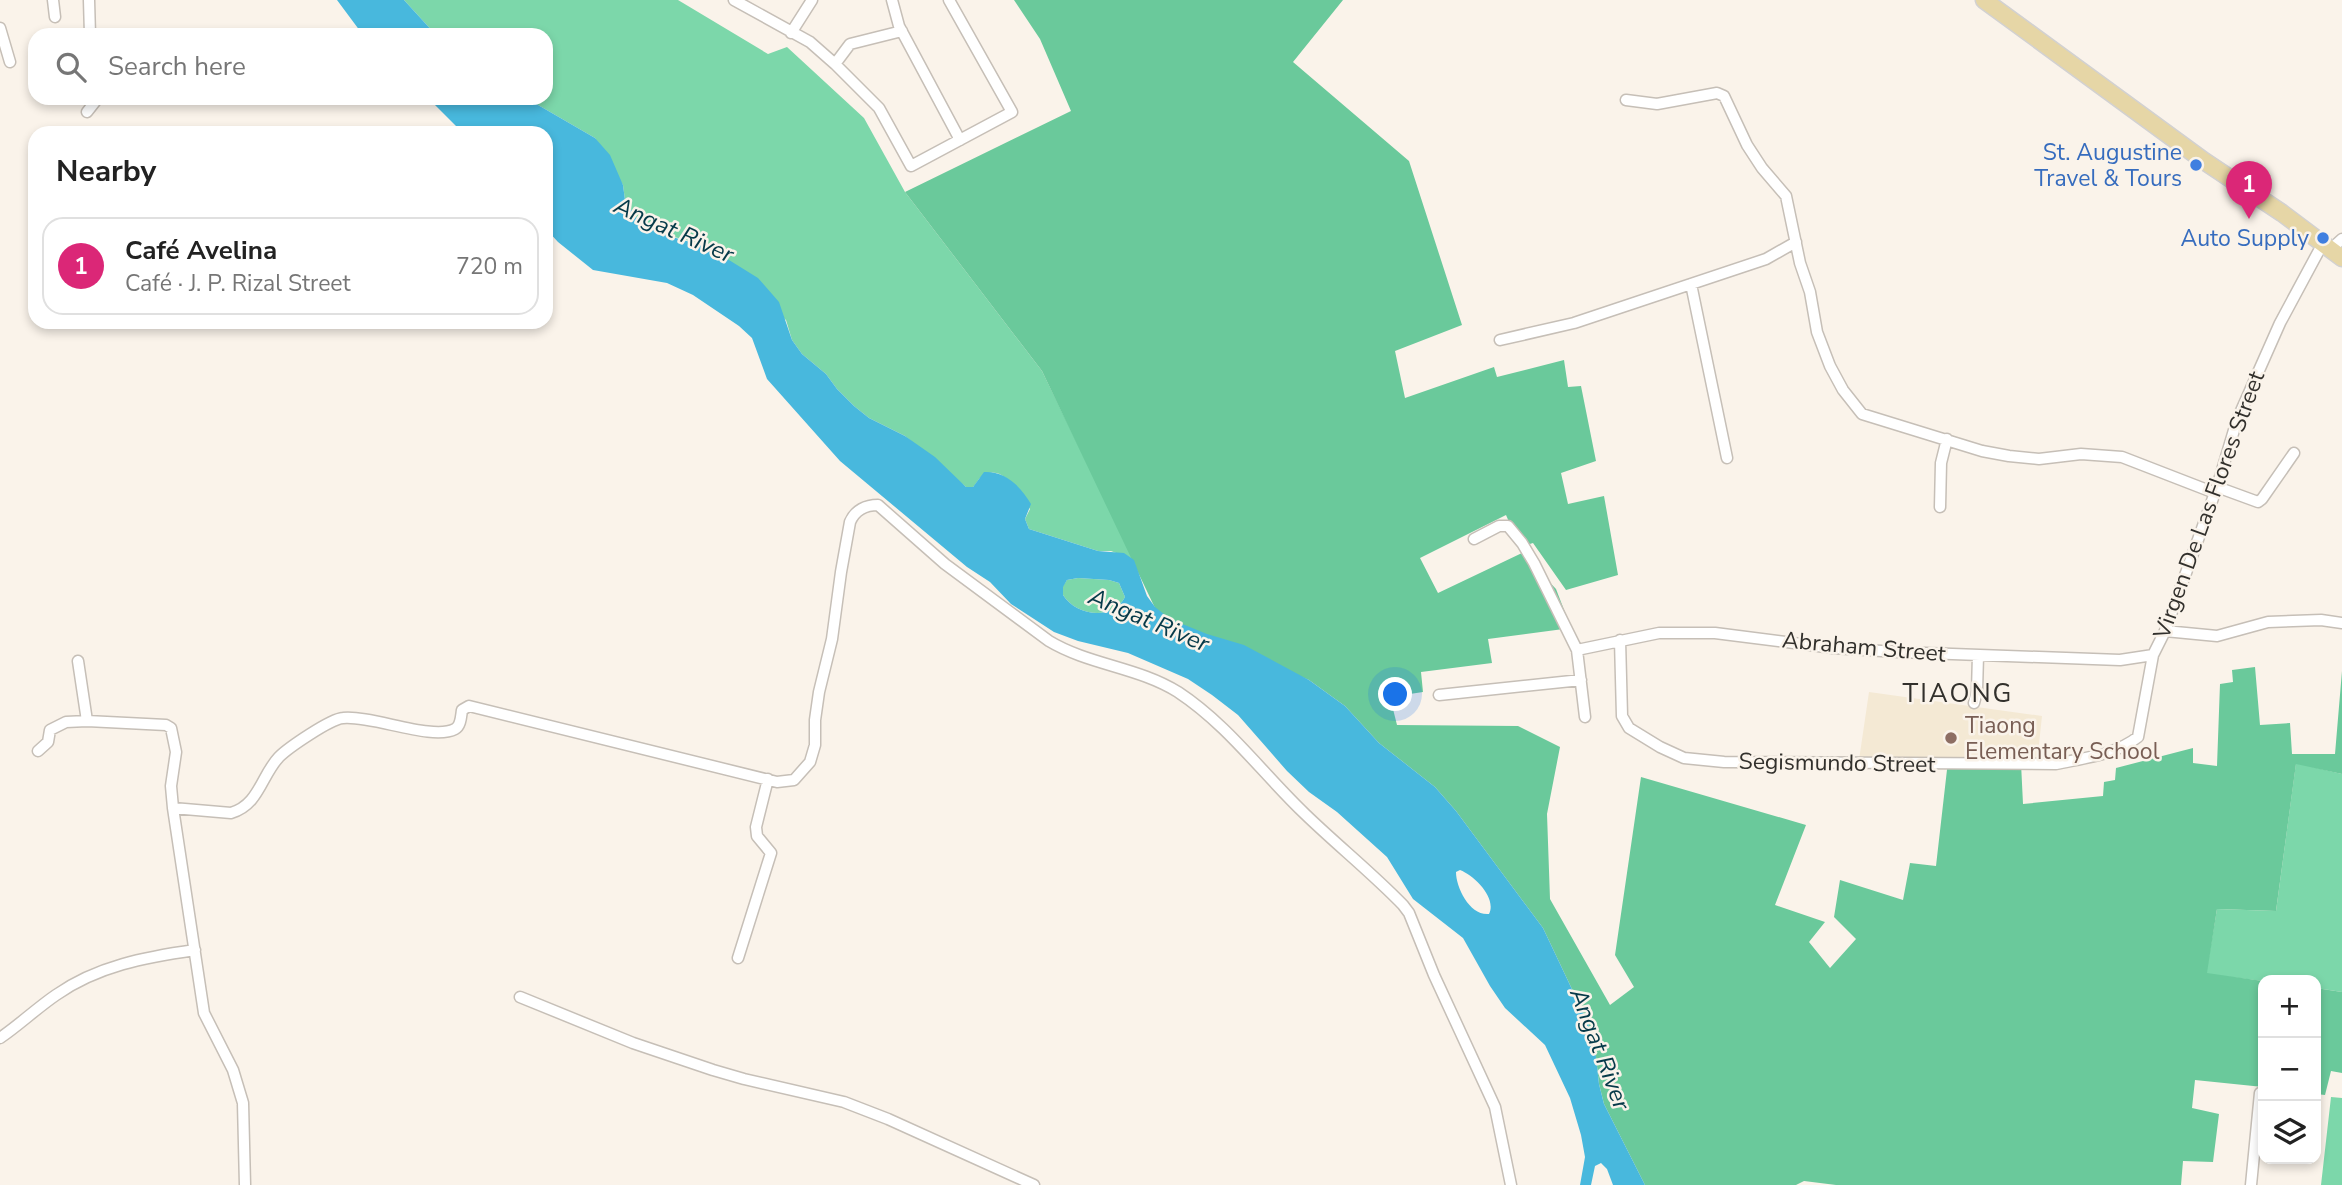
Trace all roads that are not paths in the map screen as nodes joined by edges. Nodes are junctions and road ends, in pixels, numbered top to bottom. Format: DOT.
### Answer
graph roads {
  1 [pos="53,0"];
  2 [pos="89,0"];
  3 [pos="734,0"];
  4 [pos="812,0"];
  5 [pos="892,0"];
  6 [pos="1984,0"];
  7 [pos="953,2"];
  8 [pos="749,4"];
  9 [pos="55,17"];
  10 [pos="0,28"];
  11 [pos="90,28"];
  12 [pos="902,31"];
  13 [pos="791,33"];
  14 [pos="10,62"];
  15 [pos="835,65"];
  16 [pos="1626,100"];
  17 [pos="92,105"];
  18 [pos="87,112"];
  19 [pos="960,140"];
  20 [pos="1796,243"];
  21 [pos="2334,247"];
  22 [pos="1691,284"];
  23 [pos="1500,340"];
  24 [pos="1947,439"];
  25 [pos="2294,453"];
  26 [pos="1727,457"];
  27 [pos="2216,490"];
  28 [pos="1940,507"];
  29 [pos="1474,539"];
  30 [pos="2342,623"];
  31 [pos="2165,631"];
  32 [pos="1620,640"];
  33 [pos="1577,650"];
  34 [pos="1978,655"];
  35 [pos="2153,655"];
  36 [pos="78,661"];
  37 [pos="1581,680"];
  38 [pos="1439,695"];
  39 [pos="1974,703"];
  40 [pos="1585,716"];
  41 [pos="87,721"];
  42 [pos="38,751"];
  43 [pos="768,779"];
  44 [pos="173,807"];
  45 [pos="195,950"];
  46 [pos="738,958"];
  47 [pos="520,997"];
  48 [pos="0,1038"];
  49 [pos="2259,1101"];
  50 [pos="245,1185"];
  51 [pos="1034,1185"];
  52 [pos="1511,1185"];
  53 [pos="2251,1185"];
  1 -- 9 [label="street"];
  2 -- 11 [label="street"];
  3 -- 8 [label="street"];
  4 -- 13 [label="street"];
  5 -- 12 [label="street"];
  6 -- 21 [label="main road"];
  7 -- 19 [label="street"];
  8 -- 13 [label="street"];
  10 -- 14 [label="street"];
  12 -- 15 [label="street"];
  12 -- 19 [label="street"];
  13 -- 15 [label="street"];
  15 -- 19 [label="street"];
  16 -- 20 [label="street"];
  17 -- 18 [label="street"];
  20 -- 22 [label="street"];
  20 -- 24 [label="street"];
  21 -- 27 [label="street, Virgen De Las Flores Street"];
  22 -- 23 [label="street"];
  22 -- 26 [label="street"];
  24 -- 27 [label="street"];
  24 -- 28 [label="street"];
  25 -- 27 [label="street"];
  27 -- 31 [label="street, Virgen De Las Flores Street"];
  29 -- 33 [label="street"];
  30 -- 31 [label="street"];
  31 -- 35 [label="street, Virgen De Las Flores Street"];
  32 -- 33 [label="street, Abraham Street"];
  32 -- 34 [label="street, Abraham Street"];
  32 -- 35 [label="street, Segismundo Street"];
  33 -- 37 [label="street"];
  34 -- 35 [label="street, Abraham Street"];
  34 -- 39 [label="street"];
  36 -- 41 [label="street"];
  37 -- 38 [label="street"];
  37 -- 40 [label="street"];
  41 -- 42 [label="street"];
  41 -- 44 [label="street"];
  43 -- 44 [label="street"];
  43 -- 46 [label="street"];
  43 -- 52 [label="street"];
  44 -- 45 [label="street"];
  45 -- 48 [label="street"];
  45 -- 50 [label="street"];
  47 -- 51 [label="street"];
  49 -- 53 [label="street"];
}
